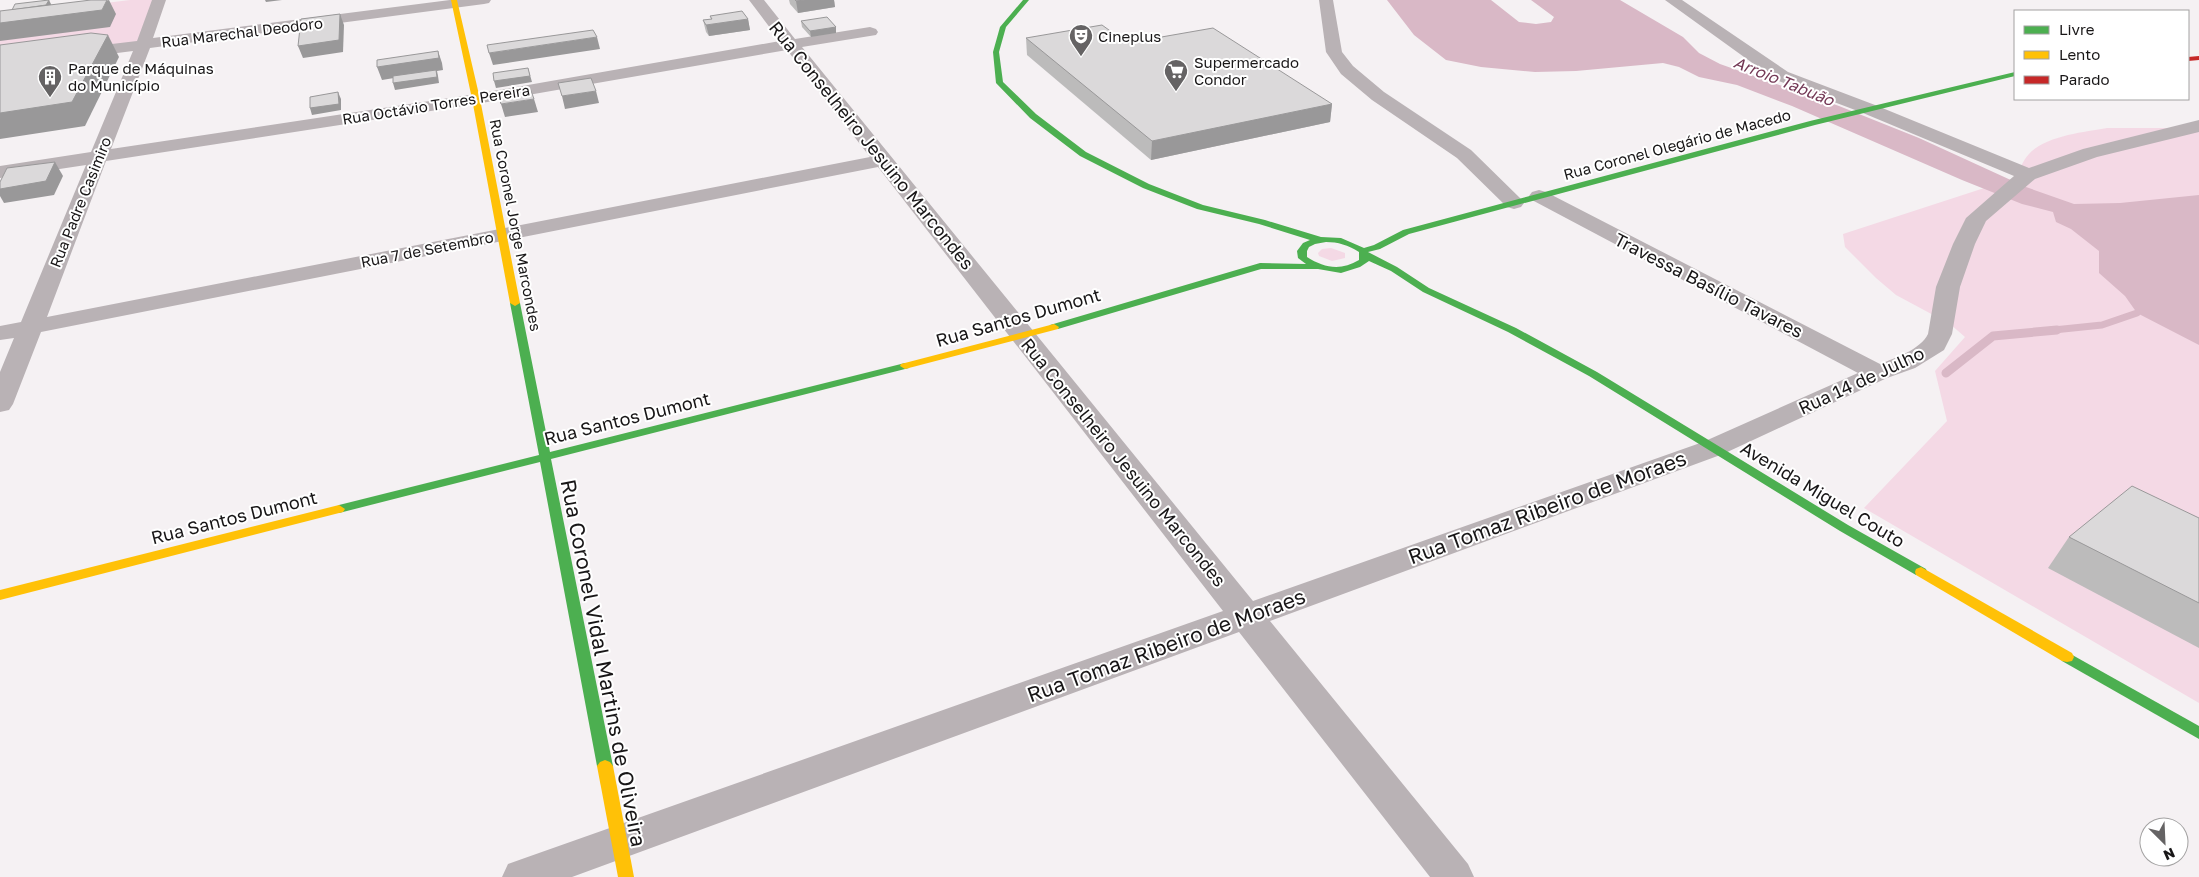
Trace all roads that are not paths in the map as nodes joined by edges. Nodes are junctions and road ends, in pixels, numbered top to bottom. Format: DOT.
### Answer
graph roads {
  1 [pos="158,0"];
  2 [pos="484,0"];
  3 [pos="756,0"];
  4 [pos="1026,0"];
  5 [pos="1326,0"];
  6 [pos="1672,0"];
  7 [pos="455,2"];
  8 [pos="870,32"];
  9 [pos="791,44"];
  10 [pos="143,45"];
  11 [pos="67,55"];
  12 [pos="2014,74"];
  13 [pos="476,99"];
  14 [pos="1864,110"];
  15 [pos="2199,126"];
  16 [pos="98,156"];
  17 [pos="884,160"];
  18 [pos="0,172"];
  19 [pos="2028,175"];
  20 [pos="1539,196"];
  21 [pos="1514,203"];
  22 [pos="1232,215"];
  23 [pos="1252,231"];
  24 [pos="1406,232"];
  25 [pos="502,234"];
  26 [pos="1378,235"];
  27 [pos="1360,237"];
  28 [pos="1332,239"];
  29 [pos="1320,240"];
  30 [pos="1274,254"];
  31 [pos="1364,254"];
  32 [pos="1260,266"];
  33 [pos="1317,267"];
  34 [pos="1333,270"];
  35 [pos="1357,277"];
  36 [pos="1401,287"];
  37 [pos="1426,290"];
  38 [pos="31,327"];
  39 [pos="0,333"];
  40 [pos="1023,336"];
  41 [pos="1878,373"];
  42 [pos="0,404"];
  43 [pos="1712,448"];
  44 [pos="545,457"];
  45 [pos="0,595"];
  46 [pos="1247,616"];
  47 [pos="2199,733"];
  48 [pos="623,859"];
  49 [pos="522,877"];
  50 [pos="1454,877"];
  1 -- 10 [label="street, Rua Padre Casimiro"];
  2 -- 7 [label="street, Rua Marechal Deodoro"];
  3 -- 9 [label="street, Rua Conselheiro Jesuino Marcondes"];
  4 -- 22 [label="street"];
  5 -- 21 [label="street"];
  6 -- 14 [label="street"];
  7 -- 10 [label="street, Rua Marechal Deodoro"];
  7 -- 13 [label="street, Rua Coronel Jorge Marcondes"];
  8 -- 9 [label="street, Rua Octávio Torres Pereira"];
  9 -- 13 [label="street, Rua Octávio Torres Pereira"];
  9 -- 17 [label="street, Rua Conselheiro Jesuino Marcondes"];
  10 -- 11 [label="street, Rua Marechal Deodoro"];
  10 -- 16 [label="street, Rua Padre Casimiro"];
  12 -- 14 [label="street, Rua Coronel Olegário de Macedo"];
  13 -- 16 [label="street, Rua Octávio Torres Pereira"];
  13 -- 25 [label="street, Rua Coronel Jorge Marcondes"];
  14 -- 19 [label="street"];
  14 -- 20 [label="street, Rua Coronel Olegário de Macedo"];
  15 -- 19 [label="street"];
  16 -- 18 [label="street, Rua Octávio Torres Pereira"];
  16 -- 38 [label="street, Rua Padre Casimiro"];
  17 -- 25 [label="street, Rua 7 de Setembro"];
  17 -- 40 [label="street, Rua Conselheiro Jesuino Marcondes"];
  19 -- 41 [label="street, Rua 14 de Julho"];
  20 -- 21 [label="street, Rua Coronel Olegário de Macedo"];
  20 -- 41 [label="street, Travessa Basílio Tavares"];
  21 -- 24 [label="street, Rua Coronel Olegário de Macedo"];
  22 -- 23 [label="street"];
  22 -- 29 [label="street"];
  24 -- 26 [label="street"];
  24 -- 31 [label="street"];
  25 -- 38 [label="street, Rua 7 de Setembro"];
  25 -- 44 [label="street, Rua Coronel Jorge Marcondes"];
  27 -- 28 [label="street"];
  28 -- 29 [label="street"];
  28 -- 31 [label="street"];
  29 -- 33 [label="street"];
  30 -- 32 [label="street"];
  31 -- 34 [label="street"];
  31 -- 37 [label="street"];
  32 -- 33 [label="street"];
  32 -- 40 [label="street, Rua Santos Dumont"];
  33 -- 34 [label="street"];
  34 -- 35 [label="street"];
  36 -- 37 [label="street"];
  37 -- 43 [label="street, Avenida Miguel Couto"];
  38 -- 39 [label="street, Rua 7 de Setembro"];
  38 -- 42 [label="street, Rua Padre Casimiro"];
  40 -- 44 [label="street, Rua Santos Dumont"];
  40 -- 46 [label="street, Rua Conselheiro Jesuino Marcondes"];
  41 -- 43 [label="street, Rua 14 de Julho"];
  43 -- 46 [label="street, Rua Tomaz Ribeiro de Moraes"];
  43 -- 47 [label="street, Avenida Miguel Couto"];
  44 -- 45 [label="street, Rua Santos Dumont"];
  44 -- 48 [label="street, Rua Coronel Vidal Martins de Oliveira"];
  46 -- 48 [label="street, Rua Tomaz Ribeiro de Moraes"];
  46 -- 50 [label="street, Rua Conselheiro Jesuino Marcondes"];
  48 -- 49 [label="street, Rua Tomaz Ribeiro de Moraes"];
}
